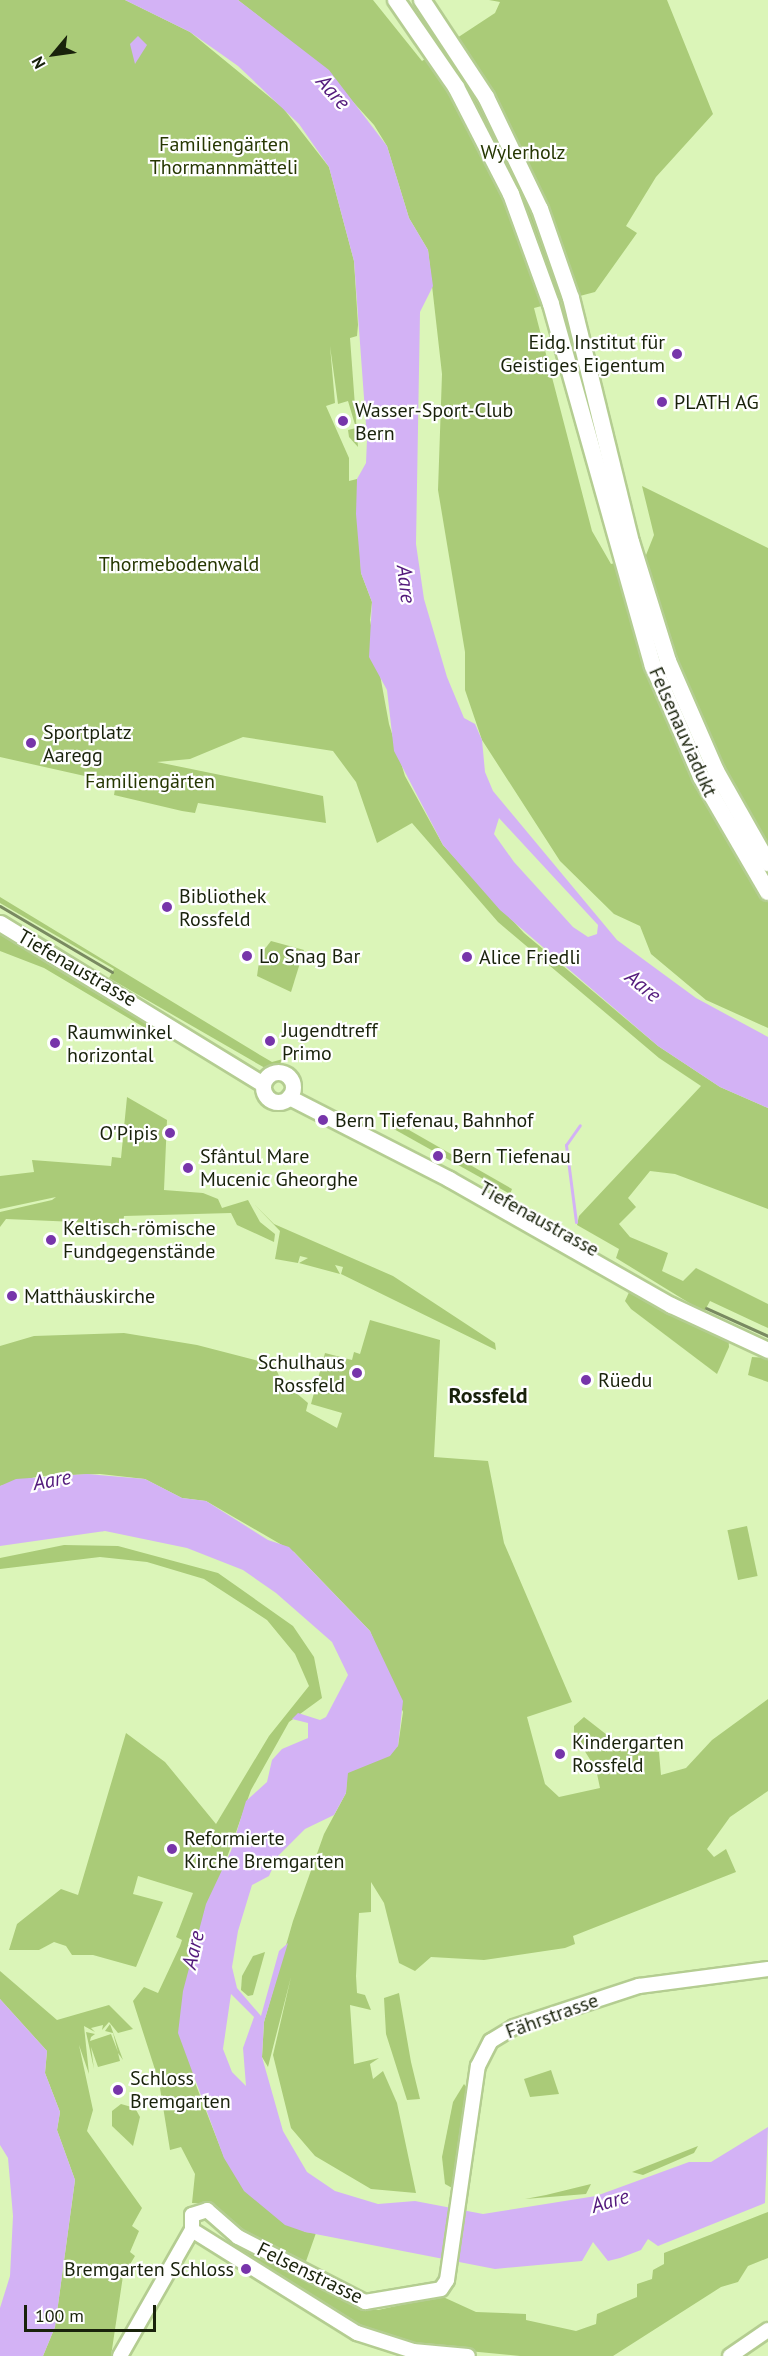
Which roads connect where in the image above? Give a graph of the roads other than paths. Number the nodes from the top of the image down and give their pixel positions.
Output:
1 (396, 0) edge
2 (422, 0) edge
3 (628, 560) junction
4 (768, 863) edge
5 (768, 892) edge
6 (0, 923) edge
7 (265, 1079) junction
8 (291, 1093) junction
9 (768, 1350) edge
10 (768, 1969) edge
11 (192, 2230) junction
12 (448, 2275) joint
13 (768, 2330) edge
14 (120, 2356) edge
15 (468, 2356) edge
16 (730, 2356) edge

1 - 3 highway
2 - 3 highway
3 - 4 highway, Felsenauviadukt
3 - 5 highway, Felsenauviadukt
6 - 7 main road, Tiefenaustrasse
7 - 8 main road
7 - 8 main road
8 - 9 main road, Tiefenaustrasse
10 - 12 street, Fährstrasse
11 - 12 street, Felsenstrasse
11 - 14 street
11 - 15 street
13 - 16 street

